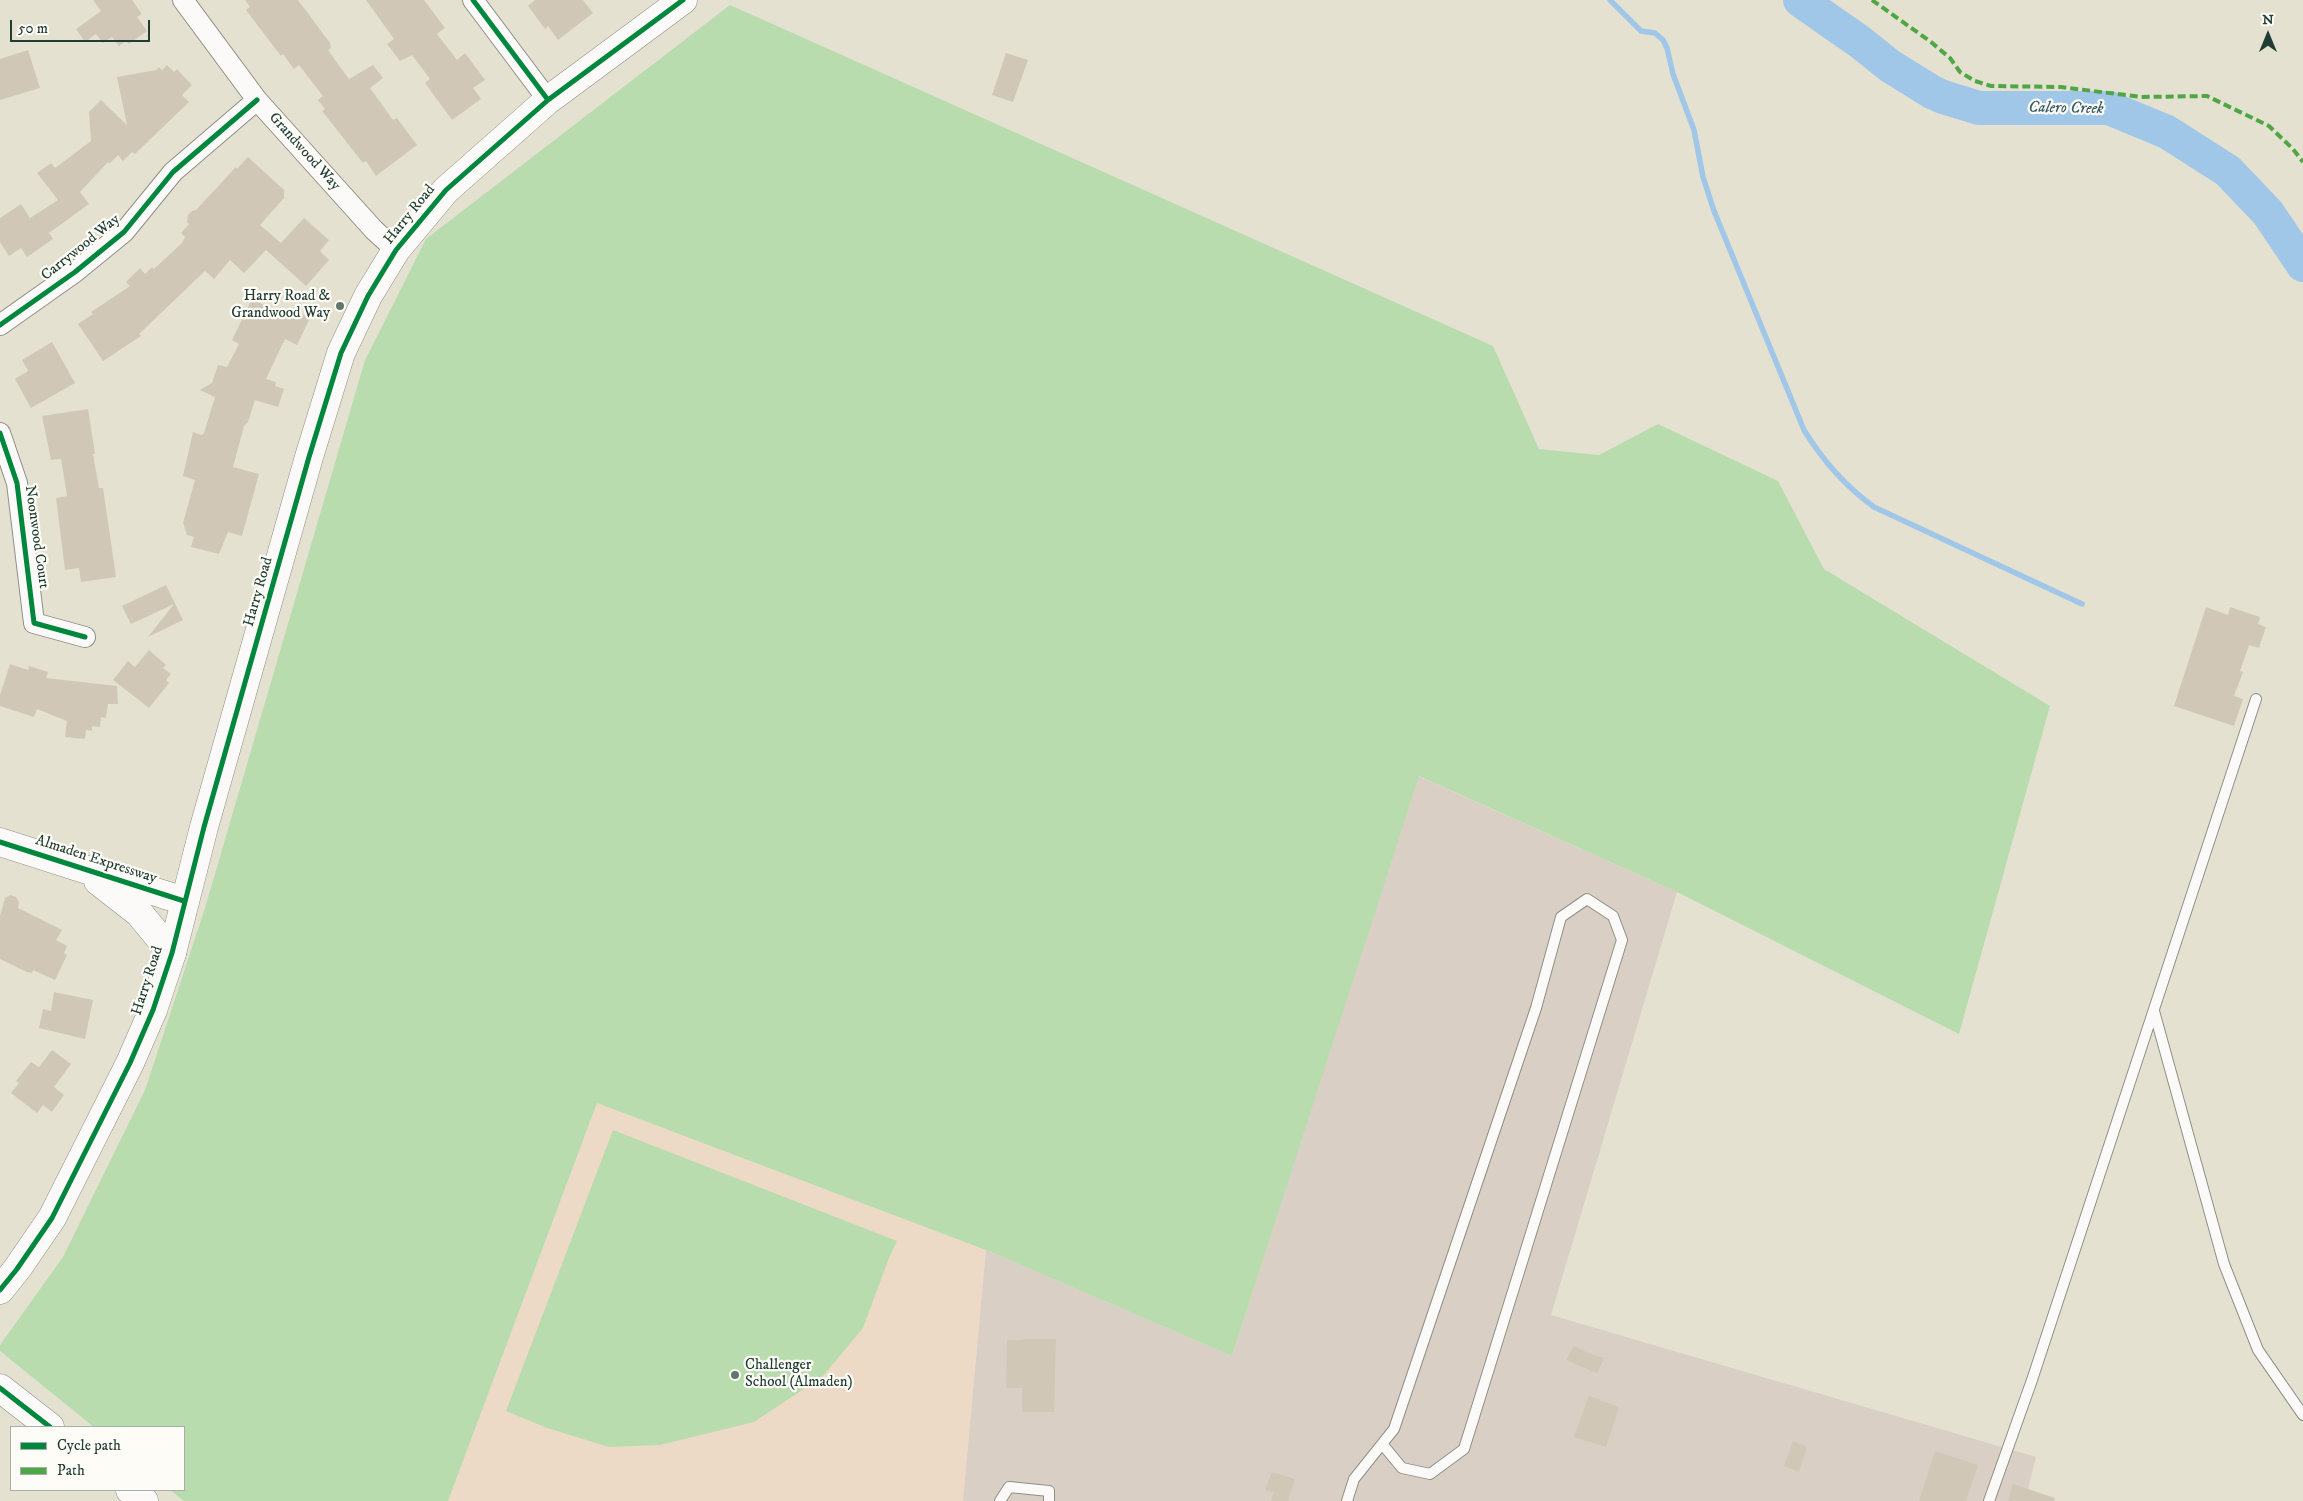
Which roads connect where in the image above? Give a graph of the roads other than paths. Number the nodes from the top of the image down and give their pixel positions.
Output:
1 (184, 0) edge
2 (473, 0) edge
3 (683, 0) edge
4 (257, 100) junction
5 (548, 100) junction
6 (396, 250) junction
7 (0, 325) edge
8 (0, 433) edge
9 (85, 637) dead end
10 (2256, 699) dead end
11 (0, 842) edge
12 (85, 870) junction
13 (184, 901) junction
14 (172, 953) junction
15 (2154, 1010) junction
16 (0, 1290) edge
17 (0, 1371) edge
18 (9, 1395) edge
19 (2303, 1415) edge
20 (49, 1426) edge
21 (1383, 1444) junction
22 (131, 1491) edge
23 (144, 1501) edge
24 (1000, 1501) edge
25 (1049, 1501) edge
26 (1346, 1501) edge
27 (1989, 1501) edge

1 - 4 street, Grandwood Way
2 - 5 street
3 - 5 street, Harry Road
4 - 6 street, Grandwood Way
4 - 7 street, Carrywood Way
5 - 6 street, Harry Road
6 - 13 street, Harry Road
8 - 9 street, Noonwood Court
10 - 15 lane
11 - 12 street, Almaden Expressway
12 - 13 street, Almaden Expressway
12 - 14 street
13 - 14 street, Harry Road
14 - 16 street, Harry Road
15 - 19 lane
15 - 27 lane
17 - 18 street
18 - 20 street
21 - 21 lane
21 - 26 lane
22 - 23 street
24 - 25 lane

